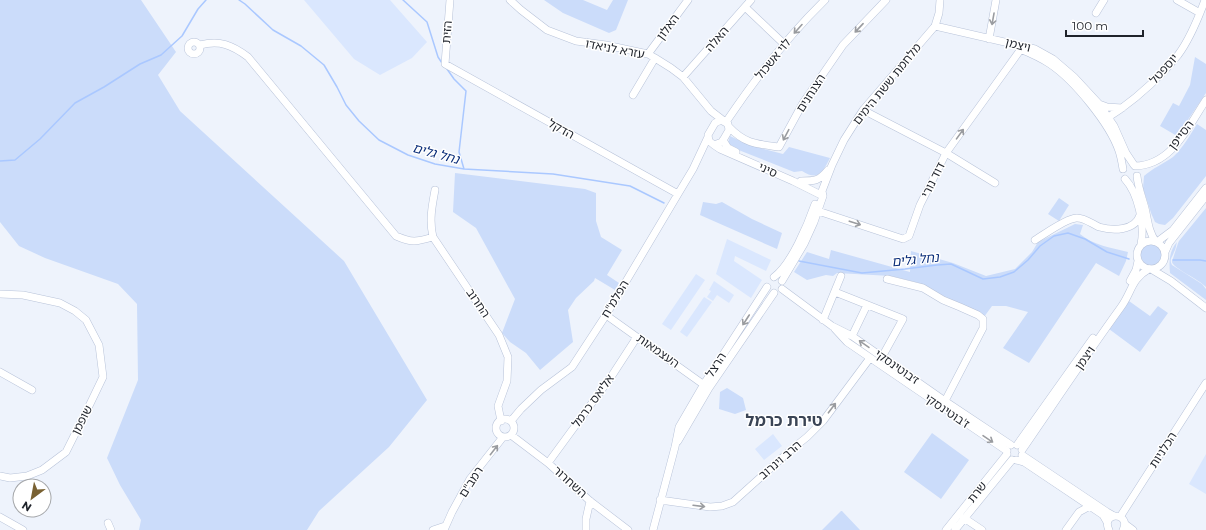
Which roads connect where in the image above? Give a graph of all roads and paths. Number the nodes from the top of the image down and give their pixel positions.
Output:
1 (450, 0) edge
2 (510, 0) edge
3 (688, 0) edge
4 (751, 0) edge
5 (825, 0) edge
6 (886, 0) edge
7 (940, 0) edge
8 (996, 0) edge
9 (1104, 0) edge
10 (1178, 0) edge
11 (1205, 0) edge
12 (745, 7) junction
13 (1200, 13) junction
14 (1096, 14) dead end
15 (934, 26) junction
16 (989, 39) junction
17 (784, 44) junction
18 (200, 45) dead end
19 (1021, 50) junction
20 (648, 54) junction
21 (655, 58) junction
22 (445, 64) joint
23 (683, 77) junction
24 (633, 95) dead end
25 (1206, 100) edge
26 (1098, 104) junction
27 (1122, 108) junction
28 (863, 110) junction
29 (711, 111) junction
30 (1105, 119) junction
31 (715, 123) junction
32 (726, 123) junction
33 (708, 137) junction
34 (723, 140) junction
35 (713, 145) junction
36 (946, 153) junction
37 (698, 158) junction
38 (1149, 164) junction
39 (832, 165) junction
40 (1134, 166) junction
41 (1122, 169) junction
42 (1137, 176) junction
43 (1125, 179) junction
44 (801, 180) junction
45 (995, 182) dead end
46 (1206, 188) edge
47 (435, 190) dead end
48 (821, 193) junction
49 (678, 194) junction
50 (1206, 196) edge
51 (818, 211) junction
52 (1140, 215) junction
53 (1131, 226) junction
54 (1145, 229) junction
55 (1169, 234) junction
56 (433, 237) junction
57 (1035, 240) dead end
58 (1157, 242) junction
59 (1141, 244) junction
60 (1165, 252) junction
61 (1138, 261) junction
62 (1162, 264) junction
63 (1150, 269) junction
64 (841, 276) dead end
65 (774, 277) junction
66 (887, 279) dead end
67 (782, 281) junction
68 (1171, 281) junction
69 (767, 287) junction
70 (782, 289) junction
71 (834, 292) junction
72 (774, 293) junction
73 (0, 294) edge
74 (867, 305) junction
75 (1206, 308) edge
76 (606, 315) junction
77 (823, 320) junction
78 (832, 326) junction
79 (852, 336) junction
80 (637, 337) junction
81 (882, 357) junction
82 (870, 358) junction
83 (0, 372) edge
84 (1206, 383) edge
85 (706, 386) junction
86 (32, 390) dead end
87 (945, 401) junction
88 (501, 420) junction
89 (511, 421) junction
90 (511, 435) junction
91 (503, 437) junction
92 (1014, 453) junction
93 (548, 463) junction
94 (0, 476) edge
95 (1076, 497) junction
96 (660, 500) junction
97 (590, 501) junction
98 (1090, 506) junction
99 (1076, 516) junction
100 (1117, 516) junction
101 (0, 517) edge
102 (964, 518) junction
103 (1107, 522) junction
104 (108, 523) dead end
105 (1124, 527) edge
106 (445, 528) edge
107 (23, 530) edge
108 (111, 530) edge
109 (432, 530) edge
110 (586, 530) edge
111 (628, 530) edge
112 (653, 530) edge
113 (946, 530) edge
114 (955, 530) edge
115 (982, 530) edge
116 (1066, 530) edge
117 (1109, 530) edge
118 (1133, 530) edge

1 - 22 street, הזית
2 - 20 street, עזרא לניאדו
3 - 20 street, האלון
4 - 12 street, האלה
5 -> 17 street, לוי אשכול
6 -> 32 street, הצנחנים
7 - 15 street, מלחמת ששת הימים
8 -> 16 street
9 - 14 street
10 - 13 street
11 - 13 street, יוספטל
12 - 17 street
12 - 23 street, האלה
13 - 27 street, יוספטל
15 - 16 street, ויצמן
15 - 28 street, מלחמת ששת הימים
16 - 19 street, ויצמן
16 - 26 street, ויצמן
17 - 32 street, לוי אשכול
18 - 56 street
19 - 30 street, ויצמן
36 -> 19 street, דוד נורי
20 - 21 street, עזרא לניאדו
21 - 23 street, עזרא לניאדו
21 - 24 street
22 - 49 street, הדקל
23 - 29 street, עזרא לניאדו
25 - 38 street, הסייפן
26 - 27 street
26 - 30 street, ויצמן
27 - 30 street, יוספטל
28 - 36 street
28 - 39 street, מלחמת ששת הימים
29 - 31 street, עזרא לניאדו
29 - 32 street, עזרא לניאדו
30 - 40 street, ויצמן
30 - 41 street, ויצמן
31 - 32 street
31 - 33 street
32 - 34 street
33 - 35 street
33 - 37 street, הפלמ"ח
34 - 35 street
34 - 44 street, סיני
35 - 37 street, הפלמ"ח
35 - 48 street, סיני
36 - 45 street
51 -> 36 street, דוד נורי
37 - 49 street, הפלמ"ח
38 - 40 street, הסייפן
38 - 42 street, הסייפן
39 - 44 street
39 - 48 street, מלחמת ששת הימים
40 - 41 street
40 - 42 street
41 - 43 street
42 - 43 street
42 - 54 street
43 - 52 street
44 - 48 street, סיני
46 - 55 street
47 - 56 street, החרוב
48 - 51 street, מלחמת ששת הימים
48 - 65 street, מלחמת ששת הימים
49 - 76 street, הפלמ"ח
50 - 60 street
51 - 67 street, מלחמת ששת הימים
52 - 53 street
52 - 54 street
53 - 54 street
53 - 57 street
54 - 55 street
54 - 58 street
54 - 59 street
55 - 58 street
56 - 88 street, החרוב
58 - 59 street
58 - 60 street
59 - 61 street
60 - 62 street
61 - 63 street
61 - 92 street, ויצמן
62 - 63 street
62 - 68 street
63 - 68 street
63 - 92 street, ויצמן
64 - 71 street
65 - 67 street
65 - 69 street
66 - 87 street
67 - 70 street
68 - 75 street
69 - 72 street
69 -> 85 street, הרצל
70 - 72 street
70 - 77 street, ז׳בוטינסקי
71 - 74 street
71 - 77 street
72 - 85 street, הרצל
73 - 94 street, שופמן
74 - 79 street
74 - 81 street
76 - 80 street, העצמאות
76 - 89 street, הפלמ"ח
77 - 78 street, ז׳בוטינסקי
78 - 79 street, ז׳בוטינסקי
78 - 82 street, ז'בוטינסקי
81 -> 79 street, ז׳בוטינסקי
80 - 85 street, העצמאות
80 - 93 street, אליאס כרמל
81 - 87 street, ז׳בוטינסקי
82 -> 92 street, ז'בוטינסקי
96 -> 82 street, הרב וינרוב
83 - 86 street
84 - 100 street, הכלניות
85 - 96 street, הרצל
87 - 92 street, ז׳בוטינסקי
88 - 89 street
88 - 91 street
89 - 90 street
90 - 91 street
90 - 93 street, השחרור
106 -> 91 street, רמב"ם
92 - 95 street, ז׳בוטינסקי
92 - 100 street, ז׳בוטינסקי
92 - 102 street, שרת
92 - 113 street, שרת
93 - 97 street, השחרור
95 - 98 street, ז׳בוטינסקי
95 - 99 street
96 - 112 street, הרצל
97 - 110 street
97 - 111 street, השחרור
98 - 99 street
98 - 103 street, ז׳בוטינסקי
99 - 116 street
100 - 103 street, הכלניות
100 - 105 street
101 - 107 street
102 - 114 street, שרת
102 - 115 street
103 - 117 street
104 - 108 street
105 - 118 street
106 - 109 street

